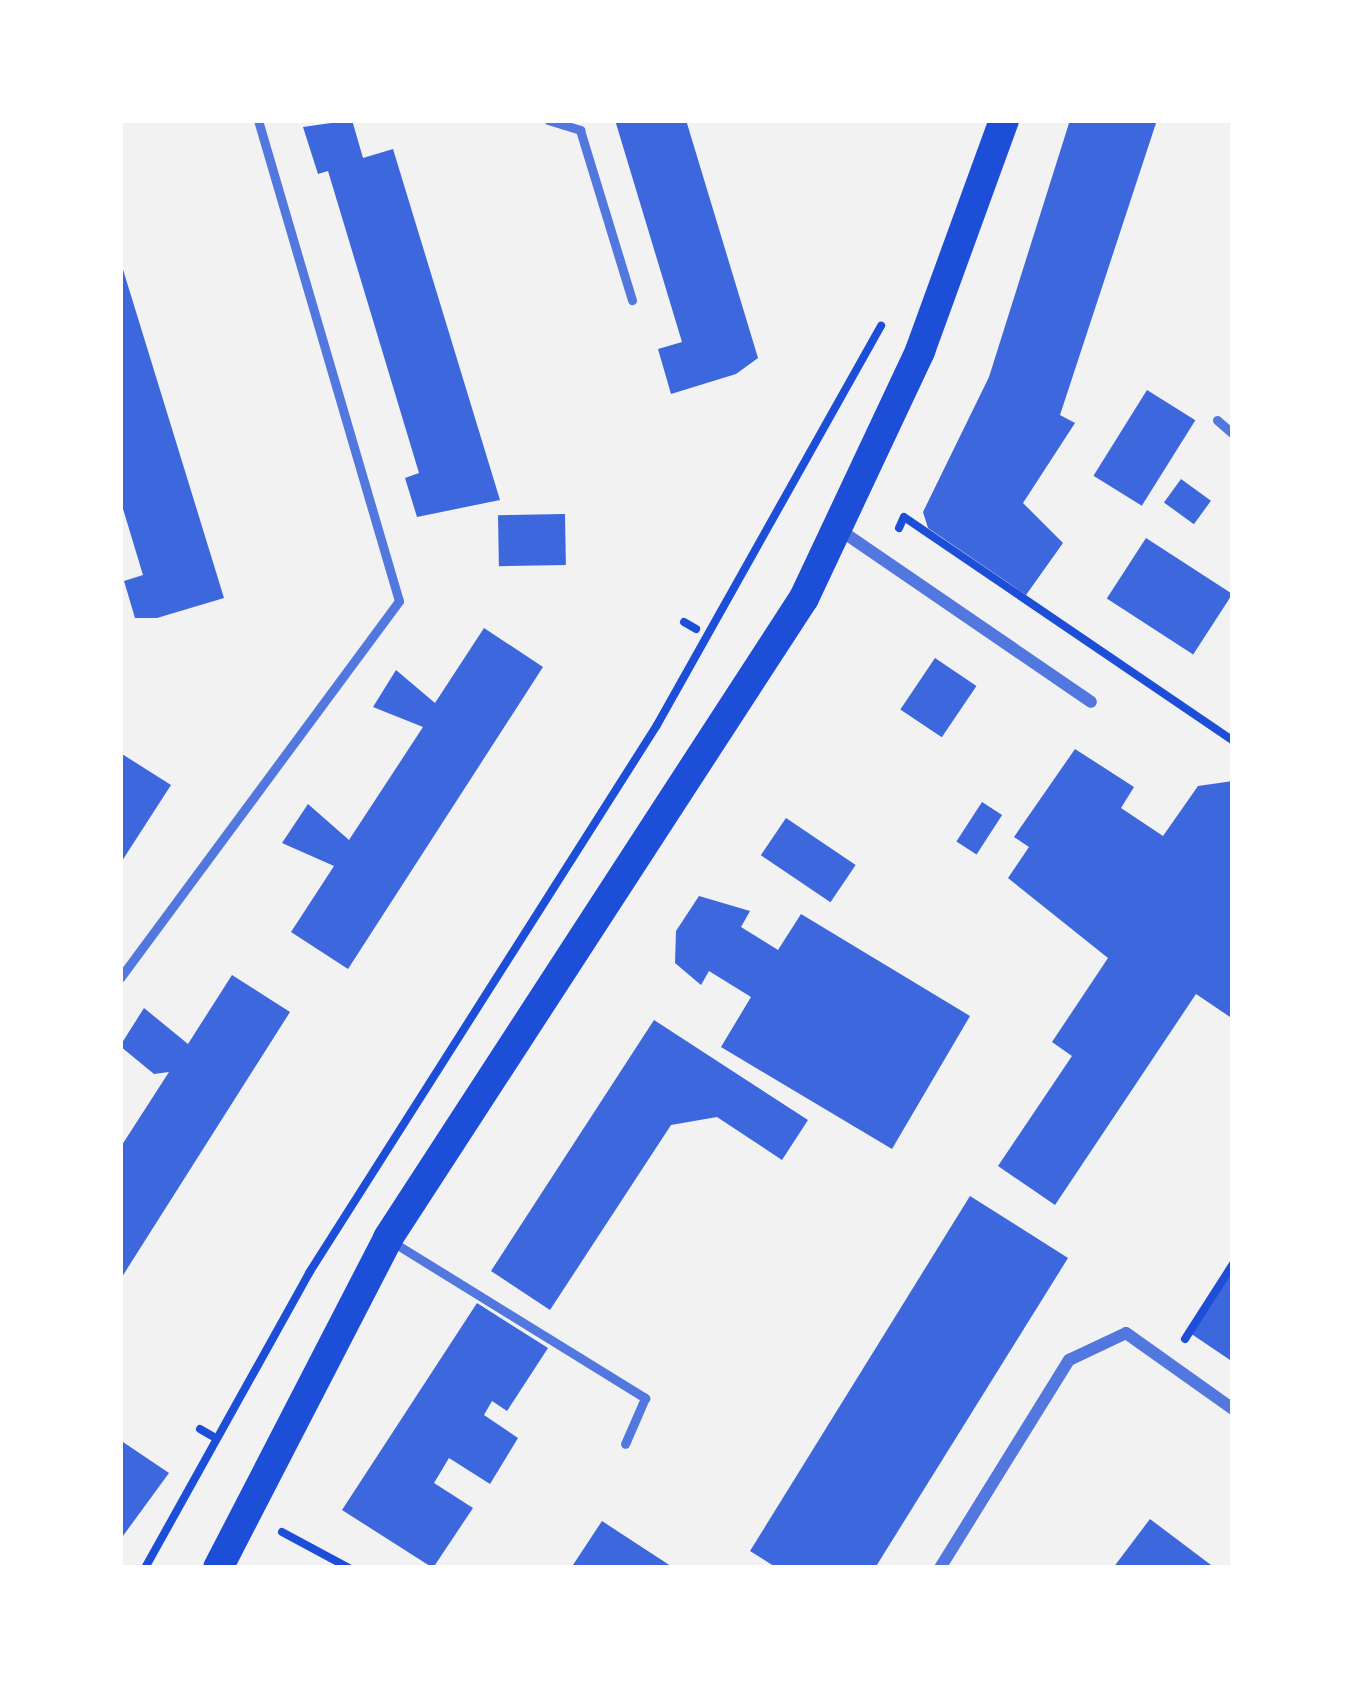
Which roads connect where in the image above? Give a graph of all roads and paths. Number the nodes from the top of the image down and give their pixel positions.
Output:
1 (258, 120) edge
2 (548, 120) edge
3 (1004, 120) edge
4 (632, 300) dead end
5 (887, 314) dead end
6 (1217, 420) dead end
7 (1233, 434) edge
8 (899, 528) dead end
9 (839, 529) junction
10 (760, 547) junction
11 (776, 554) dead end
12 (684, 622) dead end
13 (696, 629) dead end
14 (1090, 702) dead end
15 (1233, 741) edge
16 (120, 977) edge
17 (388, 1238) junction
18 (1233, 1264) edge
19 (1168, 1365) junction
20 (1233, 1409) edge
21 (200, 1430) dead end
22 (212, 1436) dead end
23 (625, 1444) dead end
24 (278, 1530) dead end
25 (145, 1568) edge
26 (218, 1568) edge
27 (349, 1568) edge
28 (940, 1568) edge

1 - 16 lane
2 - 4 lane
3 - 9 main road
5 - 10 path
6 - 7 lane
8 - 15 path
9 - 14 street
9 - 17 main road
10 - 11 path
10 - 25 path
12 - 13 path
17 - 23 lane
17 - 26 main road
18 - 19 path
19 - 20 street
19 - 28 street
21 - 22 path
24 - 27 path

